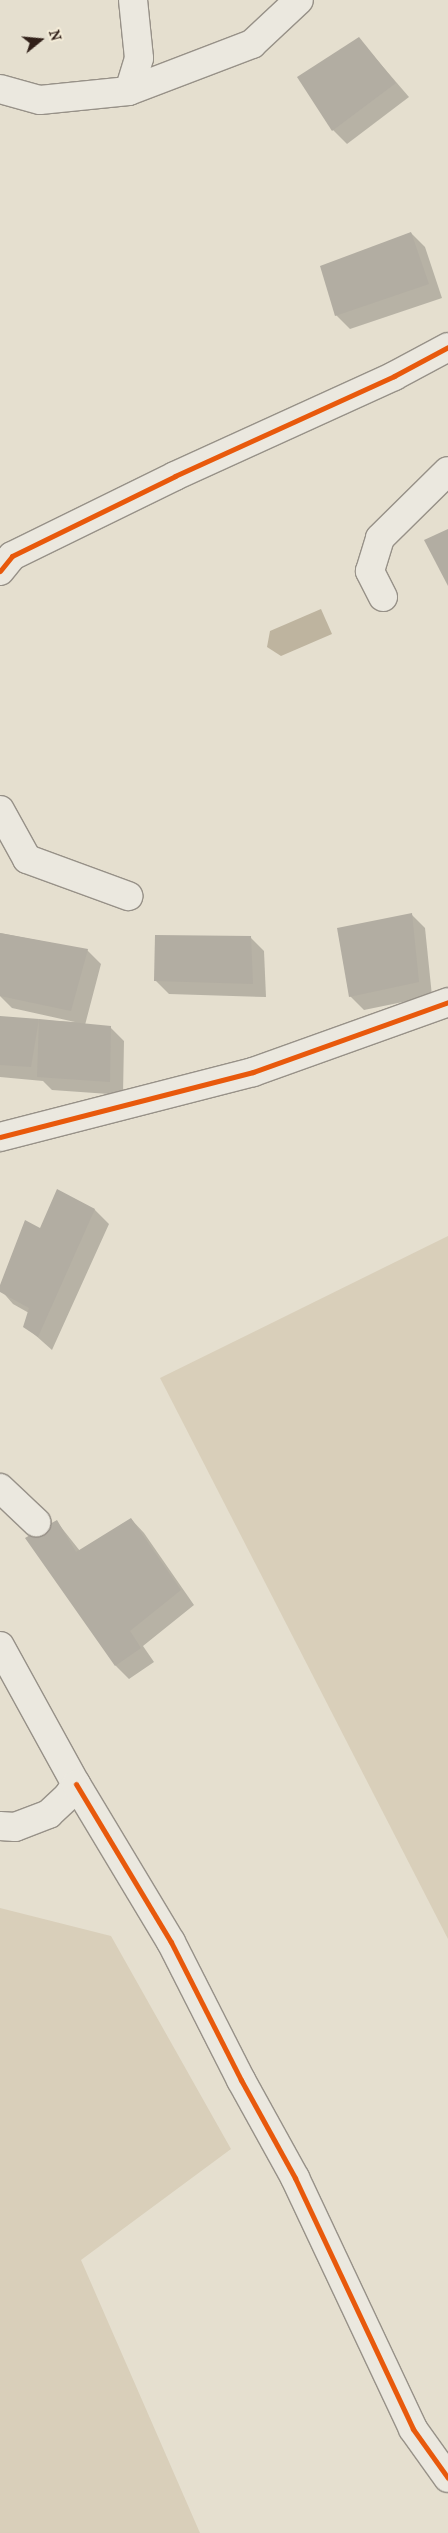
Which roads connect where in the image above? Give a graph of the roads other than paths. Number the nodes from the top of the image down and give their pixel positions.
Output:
1 (133, 0) edge
2 (300, 0) edge
3 (0, 89) edge
4 (129, 91) junction
5 (448, 347) edge
6 (448, 471) edge
7 (0, 571) edge
8 (383, 597) dead end
9 (0, 810) edge
10 (128, 896) dead end
11 (448, 1002) edge
12 (0, 1137) edge
13 (0, 1488) edge
14 (36, 1522) dead end
15 (0, 1646) edge
16 (76, 1784) junction
17 (0, 1826) edge
18 (448, 2478) edge

1 - 4 street
2 - 4 street
3 - 4 street
5 - 7 street
6 - 8 street
9 - 10 street
11 - 12 street
13 - 14 street
15 - 16 street
16 - 17 street
16 - 18 street

